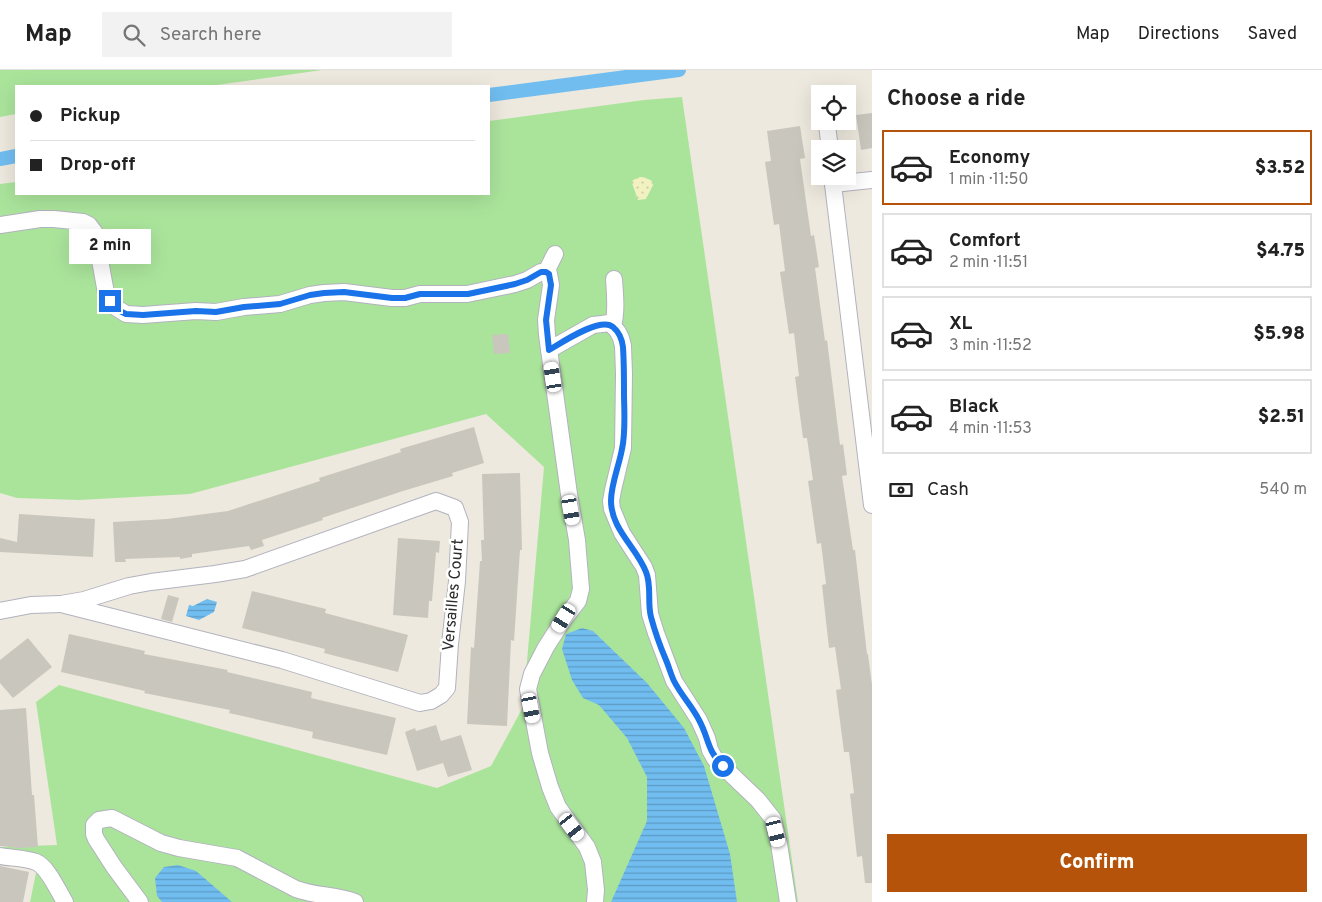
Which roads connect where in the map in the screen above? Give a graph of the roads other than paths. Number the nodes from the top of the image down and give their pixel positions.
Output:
1 (856, 180) edge
2 (872, 180) edge
3 (834, 185) edge
4 (0, 225) edge
5 (554, 254) dead end
6 (546, 272) junction
7 (614, 279) dead end
8 (613, 326) junction
9 (549, 350) junction
10 (872, 505) edge
11 (61, 604) junction
12 (0, 611) edge
13 (0, 856) edge
14 (64, 902) edge
15 (140, 902) edge
16 (355, 902) edge
17 (595, 902) edge
18 (788, 902) edge

1 - 2 street
3 - 10 street
4 - 6 street
5 - 6 street
6 - 9 street
7 - 8 street
8 - 9 street
8 - 18 street
9 - 17 street
11 - 11 street, Versailles Court
11 - 12 street, Versailles Court
13 - 14 street
15 - 16 street

